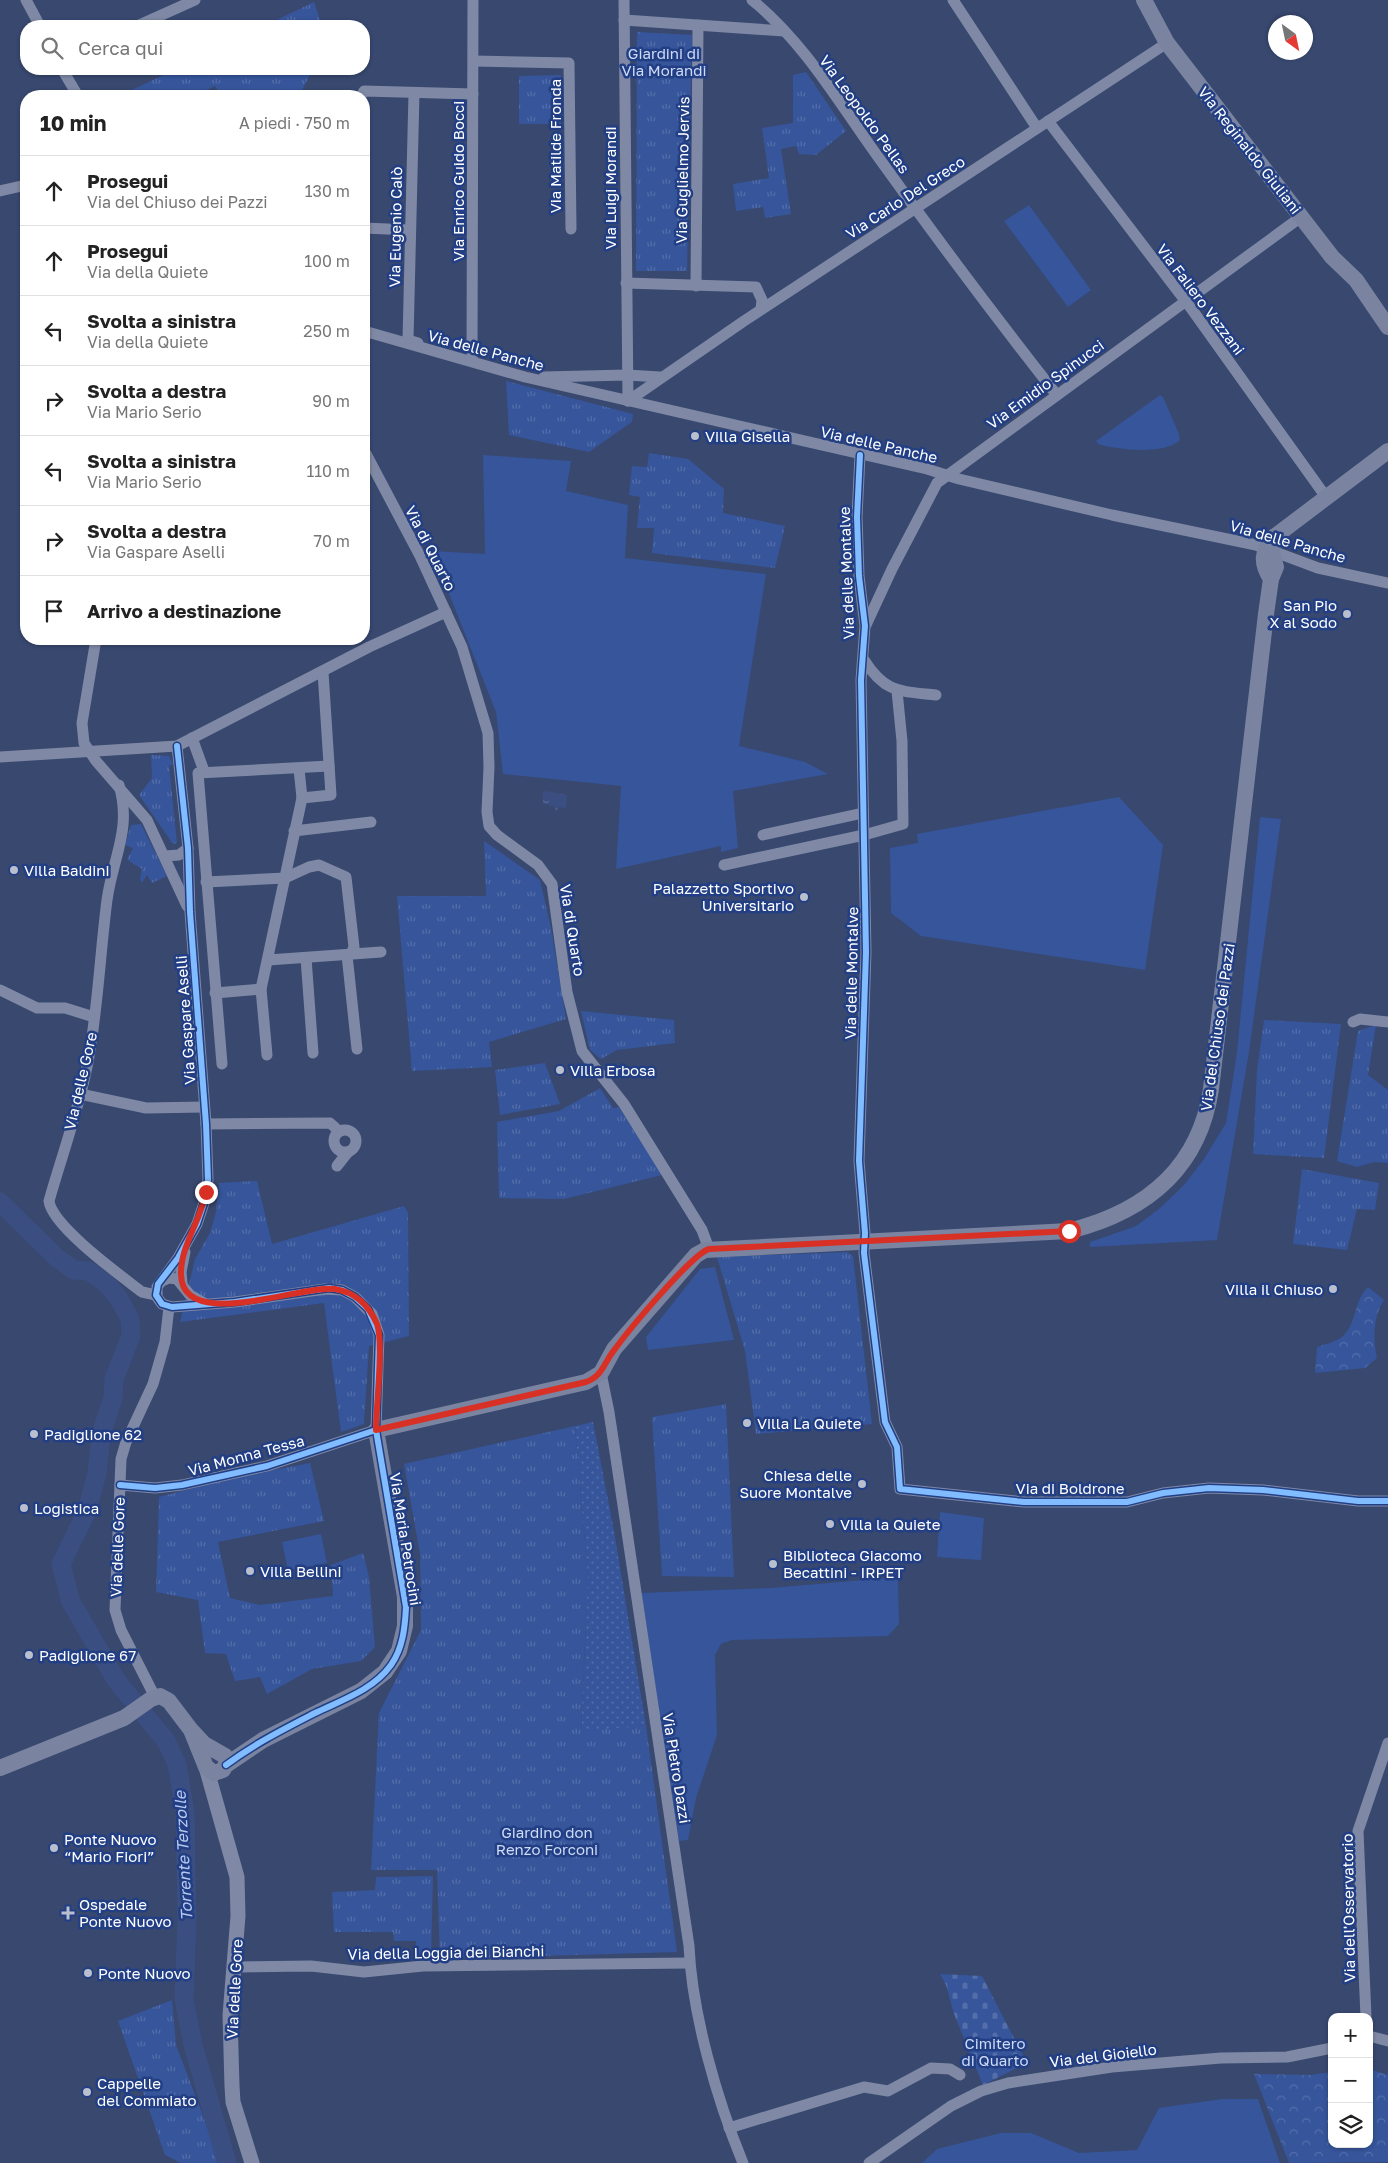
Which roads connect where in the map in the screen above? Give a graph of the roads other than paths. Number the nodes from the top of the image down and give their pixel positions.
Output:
1 (26, 0) edge
2 (195, 0) edge
3 (473, 0) edge
4 (624, 0) edge
5 (752, 0) edge
6 (953, 0) edge
7 (1132, 0) edge
8 (1144, 0) edge
9 (37, 20) edge
10 (150, 20) edge
11 (624, 20) junction
12 (698, 25) junction
13 (784, 30) junction
14 (1167, 42) junction
15 (474, 61) junction
16 (66, 75) edge
17 (74, 90) edge
18 (370, 91) edge
19 (414, 92) junction
20 (473, 94) junction
21 (1048, 121) junction
22 (1037, 128) junction
23 (20, 186) edge
24 (0, 191) edge
25 (915, 208) junction
26 (1301, 217) junction
27 (370, 228) edge
28 (571, 229) dead end
29 (410, 230) junction
30 (626, 282) junction
31 (696, 286) junction
32 (1185, 301) junction
33 (761, 310) junction
34 (1388, 329) edge
35 (370, 333) edge
36 (427, 350) junction
37 (472, 361) junction
38 (628, 375) junction
39 (525, 377) junction
40 (660, 377) junction
41 (1056, 394) junction
42 (628, 401) junction
43 (1388, 451) edge
44 (860, 455) junction
45 (370, 461) edge
46 (945, 475) junction
47 (1326, 497) junction
48 (1270, 546) junction
49 (1388, 583) edge
50 (446, 612) junction
51 (865, 626) junction
52 (95, 645) edge
53 (864, 660) junction
54 (323, 672) junction
55 (897, 691) junction
56 (936, 695) dead end
57 (192, 738) junction
58 (176, 746) junction
59 (89, 751) junction
60 (123, 751) junction
61 (0, 757) edge
62 (329, 766) junction
63 (299, 769) junction
64 (204, 771) junction
65 (118, 784) junction
66 (302, 798) junction
67 (863, 813) junction
68 (371, 822) dead end
69 (294, 831) junction
70 (764, 835) dead end
71 (864, 835) junction
72 (188, 848) junction
73 (165, 856) junction
74 (724, 865) dead end
75 (285, 878) junction
76 (206, 882) junction
77 (190, 912) junction
78 (381, 952) dead end
79 (349, 954) junction
80 (306, 958) junction
81 (268, 960) junction
82 (261, 989) junction
83 (0, 990) edge
84 (215, 992) junction
85 (94, 1017) junction
86 (1353, 1022) dead end
87 (1388, 1022) edge
88 (357, 1049) dead end
89 (313, 1053) dead end
90 (267, 1055) dead end
91 (222, 1064) dead end
92 (80, 1094) junction
93 (204, 1107) junction
94 (206, 1124) junction
95 (339, 1131) junction
96 (348, 1152) junction
97 (337, 1166) dead end
98 (865, 1242) junction
99 (187, 1243) junction
100 (709, 1249) junction
101 (162, 1280) junction
102 (183, 1285) junction
103 (156, 1295) junction
104 (206, 1304) junction
105 (172, 1306) junction
106 (601, 1373) junction
107 (376, 1430) junction
108 (120, 1485) junction
109 (900, 1488) joint
110 (1388, 1501) edge
111 (153, 1698) junction
112 (1388, 1742) edge
113 (216, 1761) junction
114 (0, 1768) edge
115 (690, 1963) junction
116 (234, 1967) junction
117 (1366, 2013) edge
118 (1373, 2037) edge
119 (1388, 2041) edge
120 (1328, 2049) edge
121 (960, 2075) dead end
122 (729, 2128) junction
123 (252, 2163) edge
124 (743, 2163) edge
125 (869, 2163) edge

1 - 9 street
2 - 10 street
3 - 15 street, Via Enrico Guido Bocci
4 - 11 street, Via Luigi Morandi
5 - 13 street, Via Leopoldo Pellas
6 - 22 street
7 - 14 main road, Via Reginaldo Giuliani
8 - 14 main road, Via Reginaldo Giuliani
11 - 12 street
11 - 30 street, Via Luigi Morandi
12 - 13 street
12 - 31 street, Via Guglielmo Jervis
13 - 25 street, Via Leopoldo Pellas
14 - 21 street, Via Carlo Del Greco
14 - 26 main road, Via Reginaldo Giuliani
15 - 20 street, Via Enrico Guido Bocci
15 - 28 street, Via Matilde Fronda
16 - 17 street
18 - 19 street
19 - 20 street
19 - 29 street, Via Eugenio Calò
20 - 37 street, Via Enrico Guido Bocci
21 - 22 street, Via Carlo Del Greco
21 - 32 street, Via Faliero Vezzani
22 - 25 street, Via Carlo Del Greco
23 - 24 street
25 - 33 street, Via Carlo Del Greco
25 - 41 street, Via Leopoldo Pellas
26 - 32 street, Via Emidio Spinucci
26 - 34 main road, Via Reginaldo Giuliani
27 - 29 street
29 - 36 street, Via Eugenio Calò
30 - 31 street
30 - 38 street, Via Luigi Morandi
31 - 33 street
32 - 41 street, Via Emidio Spinucci
32 - 47 street, Via Faliero Vezzani
33 - 40 street, Via Carlo Del Greco
35 - 36 street, Via delle Panche
36 - 37 street, Via delle Panche
37 - 39 street, Via delle Panche
38 - 39 street
38 - 40 street
38 - 42 street, Via Luigi Morandi
39 - 42 street, Via delle Panche
40 - 42 street, Via Carlo Del Greco
41 - 46 street, Via Emidio Spinucci
42 - 44 street, Via delle Panche
43 - 47 main road
44 - 46 street, Via delle Panche
44 - 51 street, Via delle Montalve
45 - 50 street, Via di Quarto
46 - 48 street, Via delle Panche
46 - 51 street, Via Emidio Spinucci
47 - 48 main road
48 - 49 street, Via delle Panche
48 - 98 main road, Via del Chiuso dei Pazzi
50 - 54 street
50 - 100 street, Via di Quarto
51 - 53 street, Via delle Montalve
52 - 59 street
53 - 55 street, Via delle Montalve
53 - 67 street, Via delle Montalve
54 - 57 street
54 - 62 street
55 - 56 street
55 - 71 street
57 - 58 street
57 - 64 street
58 - 60 street
58 - 72 street, Via Gaspare Aselli
59 - 60 street
59 - 61 street
59 - 65 street
60 - 65 street, Via delle Gore
62 - 63 street
62 - 66 street
63 - 64 street
63 - 66 street
64 - 76 street
65 - 73 street
65 - 85 street, Via delle Gore
66 - 69 street
67 - 70 street
67 - 71 street, Via delle Montalve
68 - 69 street
69 - 75 street
71 - 74 street
71 - 98 street, Via delle Montalve
72 - 73 street
72 - 77 street, Via Gaspare Aselli
73 - 77 street
75 - 76 street
75 - 79 street
75 - 81 street
76 - 84 street
77 - 93 street, Via Gaspare Aselli
78 - 79 street
79 - 80 street
79 - 88 street
80 - 81 street
80 - 89 street
81 - 82 street
82 - 84 street
82 - 90 street
83 - 85 street
84 - 91 street
85 - 92 street, Via delle Gore
86 - 87 street
92 - 93 street
92 - 103 street, Via delle Gore
93 - 94 street, Via Gaspare Aselli
94 - 95 street
94 - 99 street, Via Gaspare Aselli
95 - 96 street
95 - 96 street
96 - 97 street
98 - 100 main road, Via del Chiuso dei Pazzi
98 - 109 street, Via delle Montalve
99 - 101 street, Via Gaspare Aselli
99 - 102 street, Via Gaspare Aselli
100 - 106 main road
101 - 102 street
101 - 103 street
102 - 104 street
102 - 105 street, Via delle Gore
103 - 105 street, Via delle Gore
104 - 105 street
104 - 107 street
105 - 108 street, Via delle Gore
106 - 107 main road
106 - 115 street, Via Pietro Dazzi
107 - 108 street, Via Monna Tessa
107 - 113 main road, Via Maria Petrocini
108 - 111 street, Via delle Gore
109 - 110 street, Via di Boldrone
111 - 113 main road
111 - 114 main road
112 - 117 street, Via dell'Osservatorio
113 - 116 street, Via delle Gore
115 - 116 street, Via della Loggia dei Bianchi
115 - 122 street, Via Pietro Dazzi
116 - 123 street, Via delle Gore
118 - 119 street
120 - 125 street, Via del Gioiello
121 - 122 street
122 - 124 street, Via Pietro Dazzi

